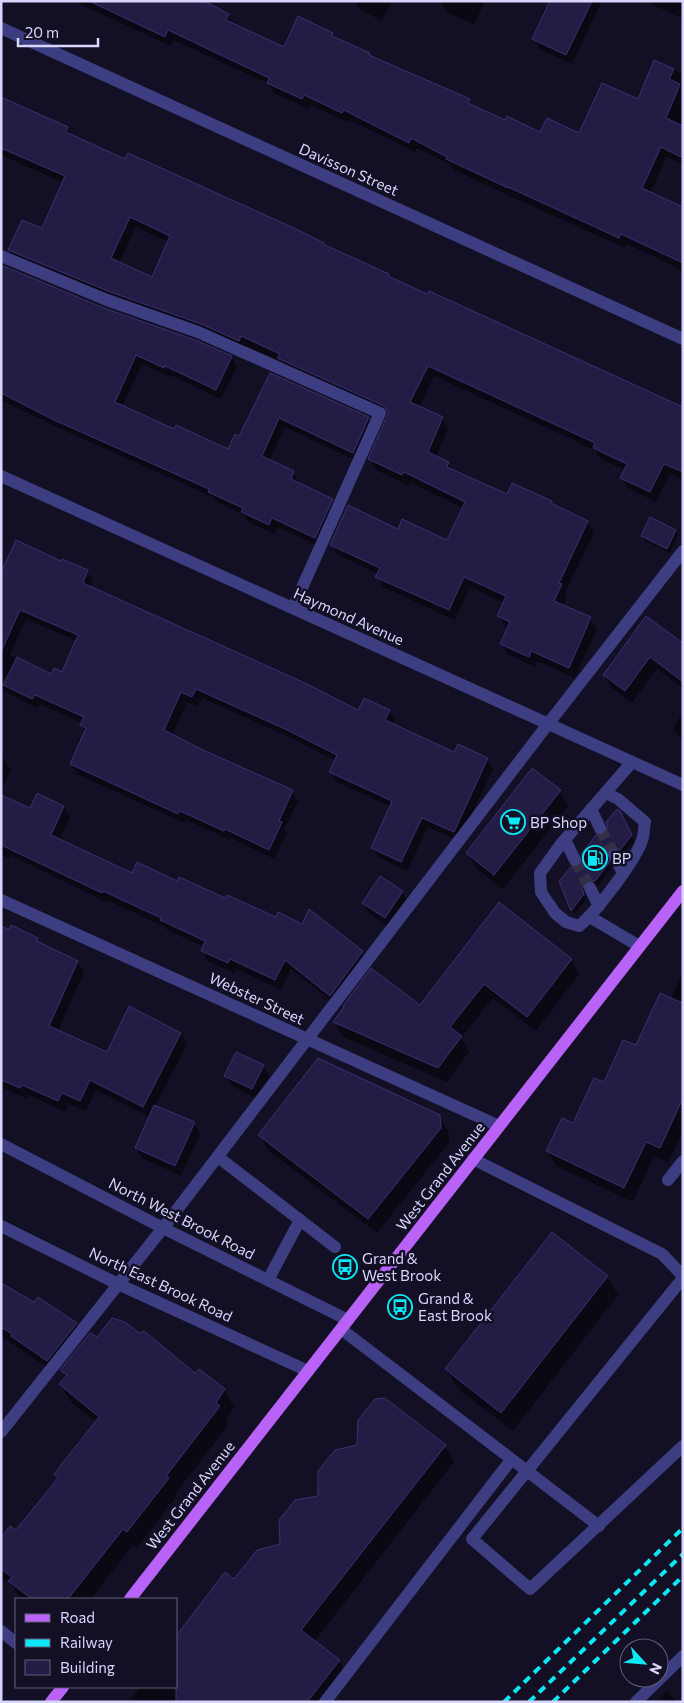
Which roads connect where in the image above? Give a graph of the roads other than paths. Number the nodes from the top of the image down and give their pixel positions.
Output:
1 (1, 28) edge
2 (1, 256) edge
3 (683, 339) edge
4 (1, 476) edge
5 (683, 551) edge
6 (293, 608) junction
7 (548, 724) junction
8 (632, 762) junction
9 (683, 785) edge
10 (606, 792) junction
11 (591, 809) junction
12 (600, 828) tunnel mouth
13 (565, 840) junction
14 (614, 855) tunnel mouth
15 (575, 860) tunnel mouth
16 (623, 872) junction
17 (590, 888) tunnel mouth
18 (683, 891) edge
19 (1, 900) edge
20 (599, 906) junction
21 (590, 917) junction
22 (640, 946) junction
23 (307, 1039) junction
24 (499, 1126) junction
25 (1, 1144) edge
26 (218, 1157) junction
27 (473, 1159) junction
28 (683, 1161) edge
29 (668, 1180) dead end
30 (300, 1220) junction
31 (1, 1226) edge
32 (163, 1228) junction
33 (335, 1247) dead end
34 (683, 1277) edge
35 (268, 1280) junction
36 (118, 1284) junction
37 (344, 1324) junction
38 (308, 1371) junction
39 (1, 1432) edge
40 (683, 1446) edge
41 (511, 1460) junction
42 (527, 1472) junction
43 (599, 1526) junction
44 (131, 1598) edge
45 (1, 1631) edge
46 (15, 1643) edge
47 (683, 1656) edge
48 (62, 1688) edge
49 (51, 1702) edge
50 (325, 1702) edge
51 (636, 1702) edge

1 - 3 street, Davisson Street
2 - 6 street
4 - 6 street, Haymond Avenue
5 - 7 street
6 - 7 street, Haymond Avenue
7 - 8 street, Haymond Avenue
7 - 23 street
8 - 9 street, Haymond Avenue
8 - 10 street
10 - 11 street
10 - 16 street
11 - 12 street
11 - 13 street
13 - 15 street
13 - 21 street
14 - 16 street
16 - 20 street
17 - 20 street
18 - 22 main road, West Grand Avenue
19 - 23 street, Webster Street
20 - 21 street
21 - 22 street
22 - 24 main road, West Grand Avenue
23 - 24 street, Webster Street
23 - 26 street
24 - 27 main road, West Grand Avenue
25 - 32 street, North West Brook Road
26 - 30 street
26 - 32 street
27 - 34 street
27 - 37 main road, West Grand Avenue
28 - 29 street
30 - 33 street
30 - 35 street
31 - 36 street, North East Brook Road
32 - 35 street, North West Brook Road
32 - 36 street
34 - 42 street
35 - 37 street, North West Brook Road
36 - 38 street, North East Brook Road
36 - 39 street
37 - 38 main road, West Grand Avenue
37 - 41 street, North West Brook Road
38 - 44 main road, West Grand Avenue
40 - 43 street
41 - 42 street, North West Brook Road
41 - 50 street
42 - 43 street, North West Brook Road
42 - 43 street
45 - 46 street
47 - 51 street
48 - 49 main road

